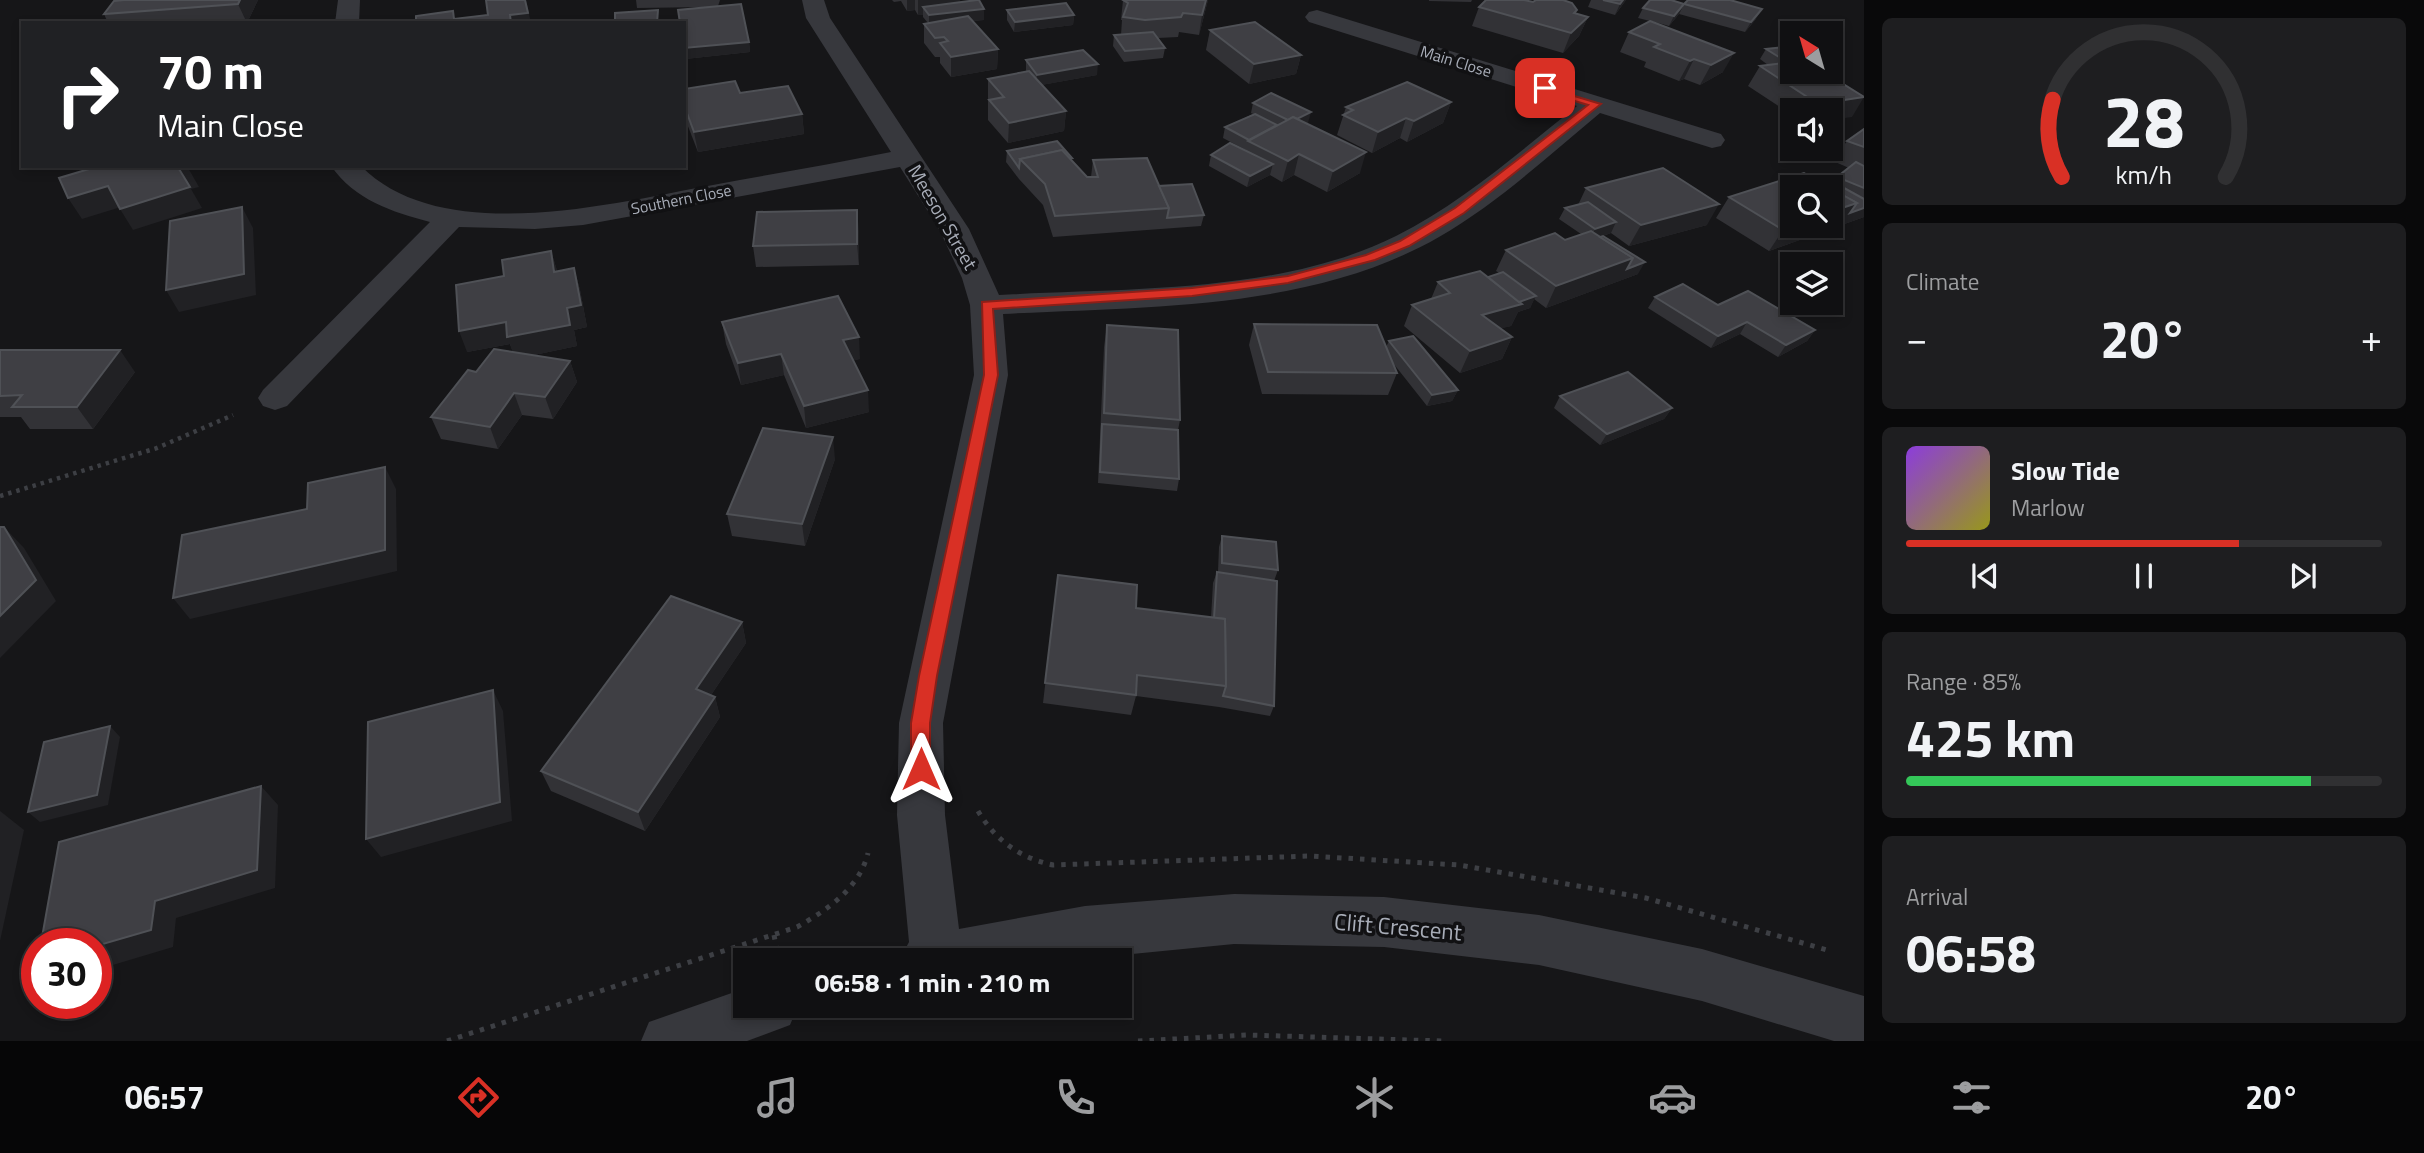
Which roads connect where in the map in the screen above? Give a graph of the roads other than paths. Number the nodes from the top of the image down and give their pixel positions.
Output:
1 (349, 0) edge
2 (813, 0) edge
3 (1317, 17) dead end
4 (346, 21) edge
5 (1596, 104) junction
6 (1712, 141) dead end
7 (908, 157) junction
8 (347, 168) edge
9 (452, 217) junction
10 (986, 305) junction
11 (275, 398) road end
12 (930, 948) edge
13 (992, 948) edge
14 (736, 1018) edge
15 (1864, 1023) edge
16 (668, 1041) edge

1 - 4 street
2 - 7 street, Meeson Street
3 - 5 street, Main Close
5 - 6 street, Main Close
5 - 10 street
7 - 9 street, Southern Close
7 - 10 street, Meeson Street
8 - 9 street, Southern Close
9 - 11 street
10 - 12 street, Meeson Street
13 - 15 street, Clift Crescent
14 - 16 street

